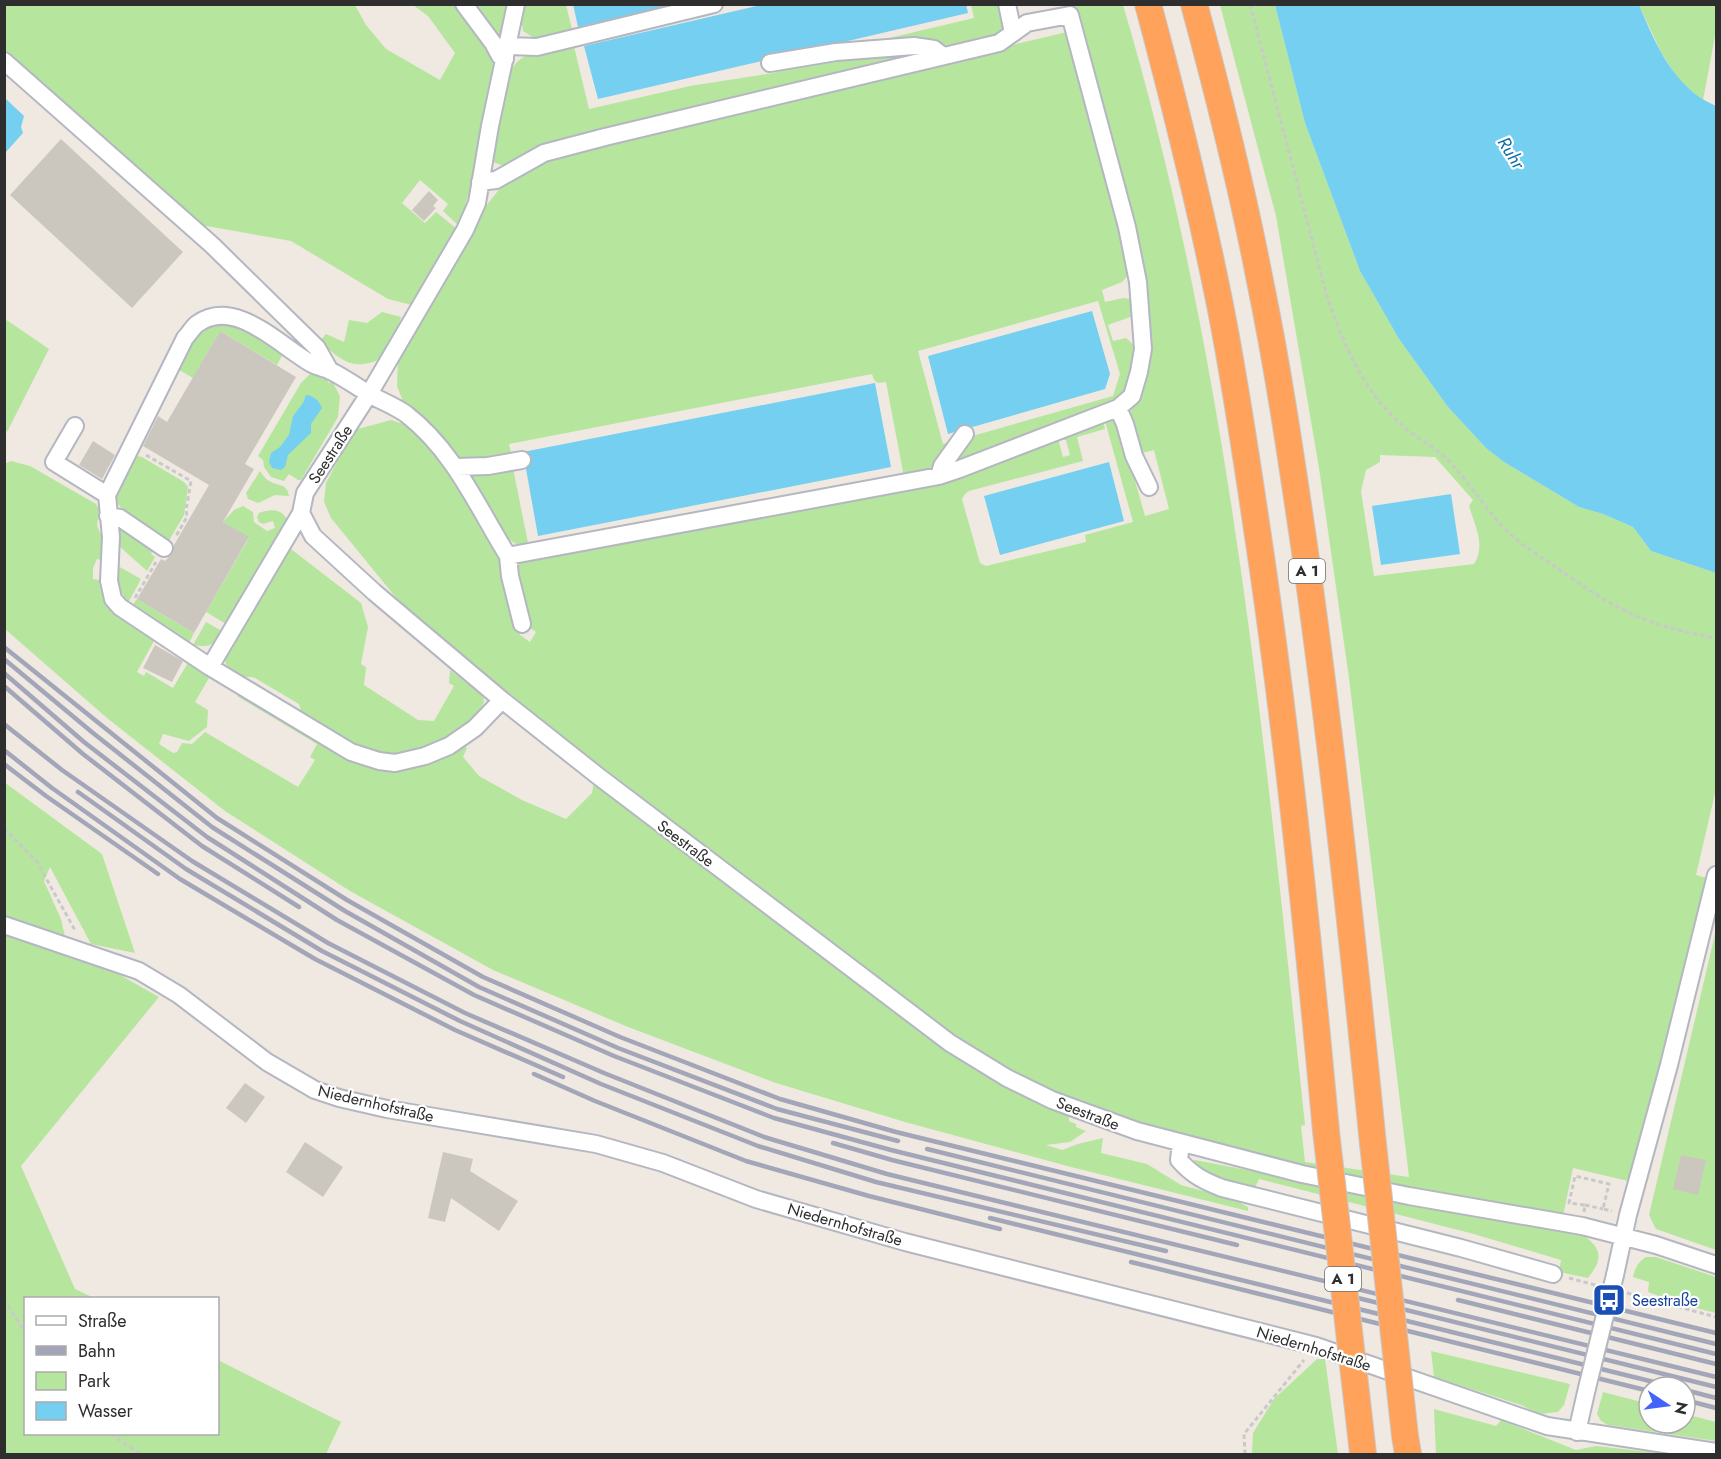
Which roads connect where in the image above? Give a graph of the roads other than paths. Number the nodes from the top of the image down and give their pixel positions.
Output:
1 (464, 4) edge
2 (516, 4) edge
3 (714, 4) edge
4 (1007, 4) edge
5 (1148, 4) edge
6 (1194, 4) edge
7 (1013, 33) junction
8 (506, 52) junction
9 (943, 56) junction
10 (4, 61) edge
11 (770, 63) dead end
12 (480, 182) junction
13 (330, 371) junction
14 (369, 394) junction
15 (1118, 408) junction
16 (75, 426) dead end
17 (965, 434) dead end
18 (522, 460) dead end
19 (456, 467) junction
20 (939, 476) junction
21 (1149, 487) dead end
22 (107, 495) junction
23 (301, 513) junction
24 (108, 516) junction
25 (164, 548) road end
26 (508, 556) junction
27 (522, 624) dead end
28 (210, 667) junction
29 (502, 700) junction
30 (1716, 875) edge
31 (4, 925) edge
32 (1181, 1143) junction
33 (1623, 1237) junction
34 (1716, 1265) edge
35 (1553, 1274) road end
36 (1576, 1432) junction
37 (1406, 1445) edge
38 (1716, 1452) edge
39 (1363, 1455) edge

1 - 8 street
2 - 8 street, Seestraße
3 - 8 street
4 - 7 street
5 - 39 highway, A 1, bridge
6 - 37 highway, A 1, bridge
7 - 9 street
7 - 15 street
8 - 12 street, Seestraße
9 - 11 street
9 - 12 street
10 - 13 street
12 - 14 street, Seestraße
13 - 14 street
13 - 22 street
14 - 19 street
14 - 23 street, Seestraße
15 - 20 street
15 - 21 street
16 - 22 street
17 - 20 street
18 - 19 street
19 - 26 street
20 - 26 street
22 - 24 street
23 - 28 street
23 - 29 street, Seestraße
24 - 25 street
24 - 28 street
26 - 27 street
28 - 29 street
29 - 32 street, Seestraße
30 - 33 street
31 - 36 street, Niedernhofstraße
32 - 33 street, Seestraße
32 - 35 street
33 - 34 street, Seestraße
33 - 36 street, bridge
36 - 38 street, Niedernhofstraße

